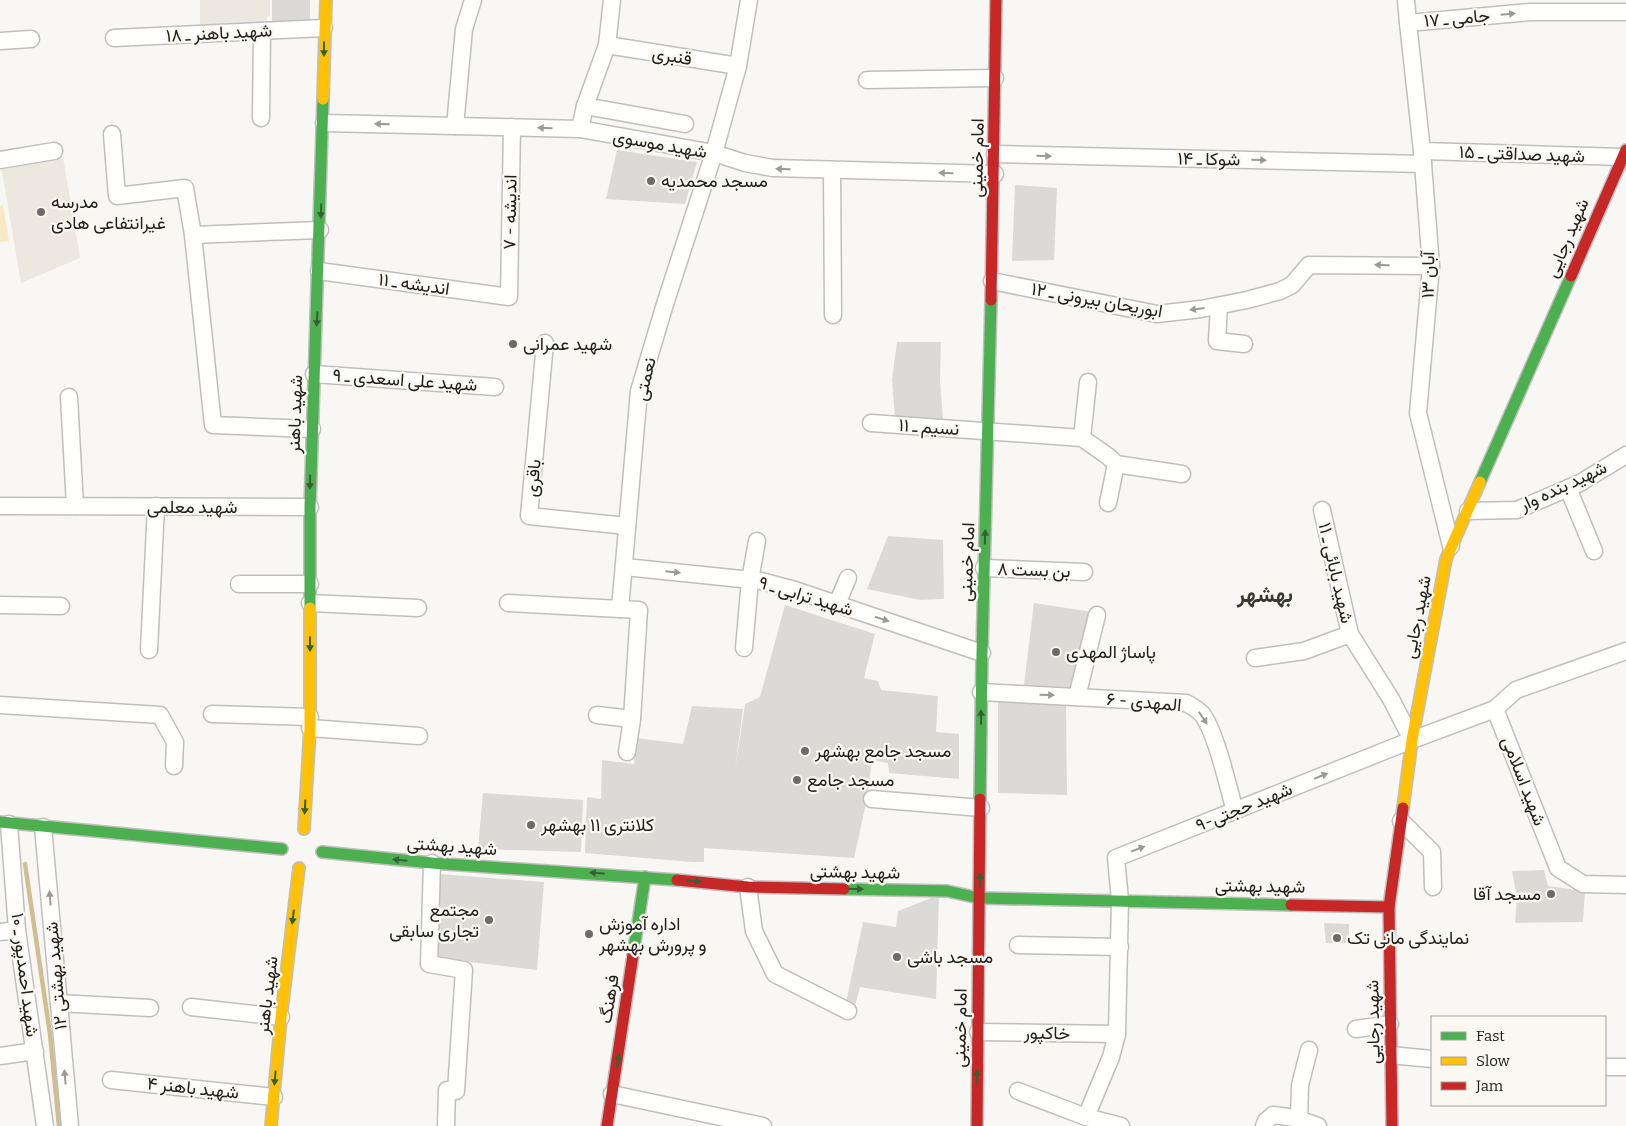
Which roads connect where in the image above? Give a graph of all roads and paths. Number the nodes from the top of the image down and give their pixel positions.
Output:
1 (326, 0) edge
2 (473, 0) edge
3 (612, 0) edge
4 (749, 0) edge
5 (996, 0) edge
6 (1406, 0) edge
7 (1530, 6) edge
8 (1626, 12) edge
9 (1408, 23) junction
10 (324, 28) junction
11 (262, 31) junction
12 (114, 38) dead end
13 (31, 39) dead end
14 (0, 41) edge
15 (606, 45) junction
16 (738, 66) junction
17 (995, 78) junction
18 (867, 80) dead end
19 (585, 106) junction
20 (261, 118) dead end
21 (324, 122) junction
22 (685, 124) dead end
23 (455, 126) junction
24 (512, 128) junction
25 (580, 129) junction
26 (112, 134) dead end
27 (54, 151) dead end
28 (714, 153) junction
29 (995, 154) junction
30 (1624, 154) edge
31 (1422, 157) junction
32 (0, 160) edge
33 (832, 170) junction
34 (994, 174) junction
35 (320, 230) junction
36 (193, 235) junction
37 (1431, 266) junction
38 (319, 271) junction
39 (992, 281) junction
40 (508, 296) joint
41 (1219, 306) junction
42 (833, 315) dead end
43 (544, 344) dead end
44 (1244, 344) dead end
45 (314, 374) junction
46 (1088, 382) dead end
47 (496, 387) dead end
48 (69, 397) dead end
49 (871, 423) dead end
50 (312, 430) junction
51 (988, 432) junction
52 (1082, 438) junction
53 (1626, 455) edge
54 (1116, 464) junction
55 (1182, 474) dead end
56 (1568, 488) junction
57 (1108, 503) dead end
58 (0, 506) edge
59 (75, 506) junction
60 (156, 506) junction
61 (310, 507) junction
62 (1322, 510) dead end
63 (1468, 511) junction
64 (627, 526) junction
65 (757, 541) dead end
66 (1451, 546) junction
67 (1594, 551) dead end
68 (624, 567) junction
69 (984, 568) junction
70 (1084, 572) dead end
71 (848, 578) dead end
72 (750, 580) junction
73 (239, 584) dead end
74 (310, 584) junction
75 (310, 603) junction
76 (508, 603) dead end
77 (837, 604) junction
78 (0, 605) edge
79 (60, 606) dead end
80 (418, 608) dead end
81 (620, 609) junction
82 (1097, 615) dead end
83 (1350, 634) junction
84 (744, 648) dead end
85 (149, 650) dead end
86 (1626, 651) edge
87 (982, 653) junction
88 (1255, 658) dead end
89 (981, 692) junction
90 (1077, 697) junction
91 (0, 705) edge
92 (1495, 709) junction
93 (212, 714) dead end
94 (597, 715) dead end
95 (632, 719) junction
96 (310, 723) junction
97 (419, 736) dead end
98 (1412, 740) junction
99 (627, 752) dead end
100 (174, 766) dead end
101 (872, 799) dead end
102 (981, 808) junction
103 (1235, 811) junction
104 (3, 819) edge
105 (1401, 821) junction
106 (43, 827) junction
107 (312, 850) junction
108 (285, 856) junction
109 (432, 863) junction
110 (645, 877) junction
111 (1626, 885) edge
112 (748, 887) junction
113 (1433, 887) dead end
114 (980, 898) junction
115 (1120, 900) junction
116 (1389, 907) junction
117 (18, 930) junction
118 (0, 932) edge
119 (1018, 945) dead end
120 (1120, 947) junction
121 (59, 1003) junction
122 (191, 1007) dead end
123 (150, 1008) dead end
124 (848, 1011) dead end
125 (281, 1016) junction
126 (1390, 1024) junction
127 (1356, 1029) dead end
128 (978, 1032) junction
129 (1117, 1034) junction
130 (1309, 1050) dead end
131 (35, 1051) junction
132 (1390, 1055) junction
133 (0, 1056) edge
134 (1431, 1059) edge
135 (1606, 1067) edge
136 (1626, 1067) edge
137 (111, 1080) dead end
138 (1018, 1090) dead end
139 (612, 1094) junction
140 (274, 1097) junction
141 (1086, 1117) junction
142 (1299, 1120) junction
143 (45, 1126) edge
144 (70, 1126) edge
145 (271, 1126) edge
146 (446, 1126) edge
147 (607, 1126) edge
148 (763, 1126) edge
149 (977, 1126) edge
150 (1121, 1126) edge
151 (1264, 1126) edge
152 (1318, 1126) edge
153 (1392, 1126) edge

1 - 10 street, شهید باهنر
2 - 23 street
3 - 15 street
4 - 16 street, نعمتی
5 - 17 street, امام خمینی
6 - 9 street, ۱۳ آبان
7 - 8 street, جامی ـ ۱۷
9 -> 7 street, جامی ـ ۱۷
9 - 31 street, ۱۳ آبان
10 - 11 street, شهید باهنر ـ ۱۸
10 -> 21 street, شهید باهنر
11 - 12 street, شهید باهنر ـ ۱۸
11 - 20 street
13 - 14 street
15 - 16 street, قنبری
15 - 19 street
16 - 28 street, نعمتی
17 - 18 street
17 - 29 street, امام خمینی
19 - 22 street
19 - 25 street
23 -> 21 street, شهید موسوی
21 -> 35 street, شهید باهنر
23 - 24 street, شهید موسوی
25 -> 24 street, شهید موسوی
24 - 40 street, اندیشه - ۷
25 - 28 street, شهید موسوی
26 - 36 street
27 - 32 street
33 -> 28 street, شهید موسوی
28 - 64 street, نعمتی
29 -> 31 street, شوکا ـ ۱۴
29 - 34 street, امام خمینی
30 - 31 street, شهید صداقتی ـ ۱۵
30 - 63 street, شهید رجایی
31 - 37 street, ۱۳ آبان
34 -> 33 street, شهید موسوی
33 - 42 street
34 - 39 street, امام خمینی
35 - 36 street
35 - 38 street, شهید باهنر
36 - 50 street
37 -> 41 street, ابوریحان بیرونی ـ ۱۲
37 - 66 street, ۱۳ آبان
38 - 40 street, اندیشه ـ ۱۱
38 -> 45 street, شهید باهنر
41 -> 39 street, ابوریحان بیرونی ـ ۱۲
39 - 51 street, امام خمینی
41 - 44 street
43 - 64 street, باقری
45 - 47 street, شهید علی اسعدی ـ ۹
45 - 50 street, شهید باهنر
46 - 52 street
48 - 59 street
49 - 51 street, نسیم ـ ۱۱
50 -> 61 street, شهید باهنر
51 - 52 street, نسیم ـ ۱۱
69 -> 51 street, امام خمینی
52 - 54 street
53 - 56 street, شهید بنده وار
54 - 55 street
54 - 57 street
56 - 63 street, شهید بنده وار
56 - 67 street
58 - 59 street, شهید معلمی
59 - 60 street, شهید معلمی
60 - 61 street, شهید معلمی
60 - 85 street
61 - 74 street, شهید باهنر
62 - 83 street, شهید بابائی ـ ۱۱
63 - 66 street, شهید رجایی
64 - 68 street, نعمتی
65 - 72 street
66 - 98 street, شهید رجایی
68 -> 72 street, شهید ترابی ـ ۹
68 - 81 street, نعمتی
69 - 70 street, بن بست ۸
69 - 87 street, امام خمینی
71 - 77 street
72 - 77 street, شهید ترابی ـ ۹
72 - 84 street
73 - 74 street
74 - 75 street, شهید باهنر
75 - 80 street
75 -> 96 street, شهید باهنر
76 - 81 street
77 -> 87 street, شهید ترابی ـ ۹
78 - 79 street
81 - 95 street
82 - 90 street
83 - 88 street
83 - 98 street, شهید بابائی ـ ۱۱
86 - 92 street
87 - 89 street, امام خمینی
89 -> 90 street, المهدی - ۶
102 -> 89 street, امام خمینی
90 -> 103 street, المهدی - ۶
91 - 100 street
92 - 98 street
92 - 111 street, شهید اسلامی
93 - 96 street
94 - 95 street
95 - 99 street
96 - 97 street
96 -> 107 street, شهید باهنر
103 -> 98 street, شهید حجتی-۹
98 - 105 street, شهید رجایی
101 - 102 street
114 -> 102 street, امام خمینی
115 -> 103 street, شهید حجتی-۹
104 - 106 street
104 - 117 street, شهید احمدپور ـ ۱۰
105 - 113 street
105 - 116 street, شهید رجایی
106 - 108 street
121 -> 106 street, شهید بهشتی ۱۲
107 - 108 street
107 - 108 street
109 -> 107 street, شهید بهشتی
107 -> 125 street, شهید باهنر
110 -> 109 street, شهید بهشتی
109 - 146 street
110 -> 112 street, شهید بهشتی
139 -> 110 street, فرهنگ
112 -> 114 street, شهید بهشتی
112 - 124 street
114 - 115 street, شهید بهشتی
114 - 128 street, امام خمینی
115 - 116 street, شهید بهشتی
115 - 120 street
116 - 126 street, شهید رجایی
117 - 118 street
117 - 131 street, شهید احمدپور ـ ۱۰
119 - 120 street
120 - 129 street
121 - 123 street
144 -> 121 street, شهید بهشتی ۱۲
122 - 125 street
125 -> 140 street, شهید باهنر
126 - 127 street
126 - 132 street, شهید رجایی
128 - 129 street, خاکپور
149 -> 128 street, امام خمینی
129 - 141 street
130 - 142 street
131 - 133 street
131 - 143 street, شهید احمدپور ـ ۱۰
132 - 134 street
132 - 153 street, شهید رجایی
135 - 136 street
137 - 140 street, شهید باهنر ۴
138 - 141 street
139 - 147 street, فرهنگ
139 - 148 street
140 - 145 street, شهید باهنر
141 - 150 street
142 - 151 street
142 - 152 street

